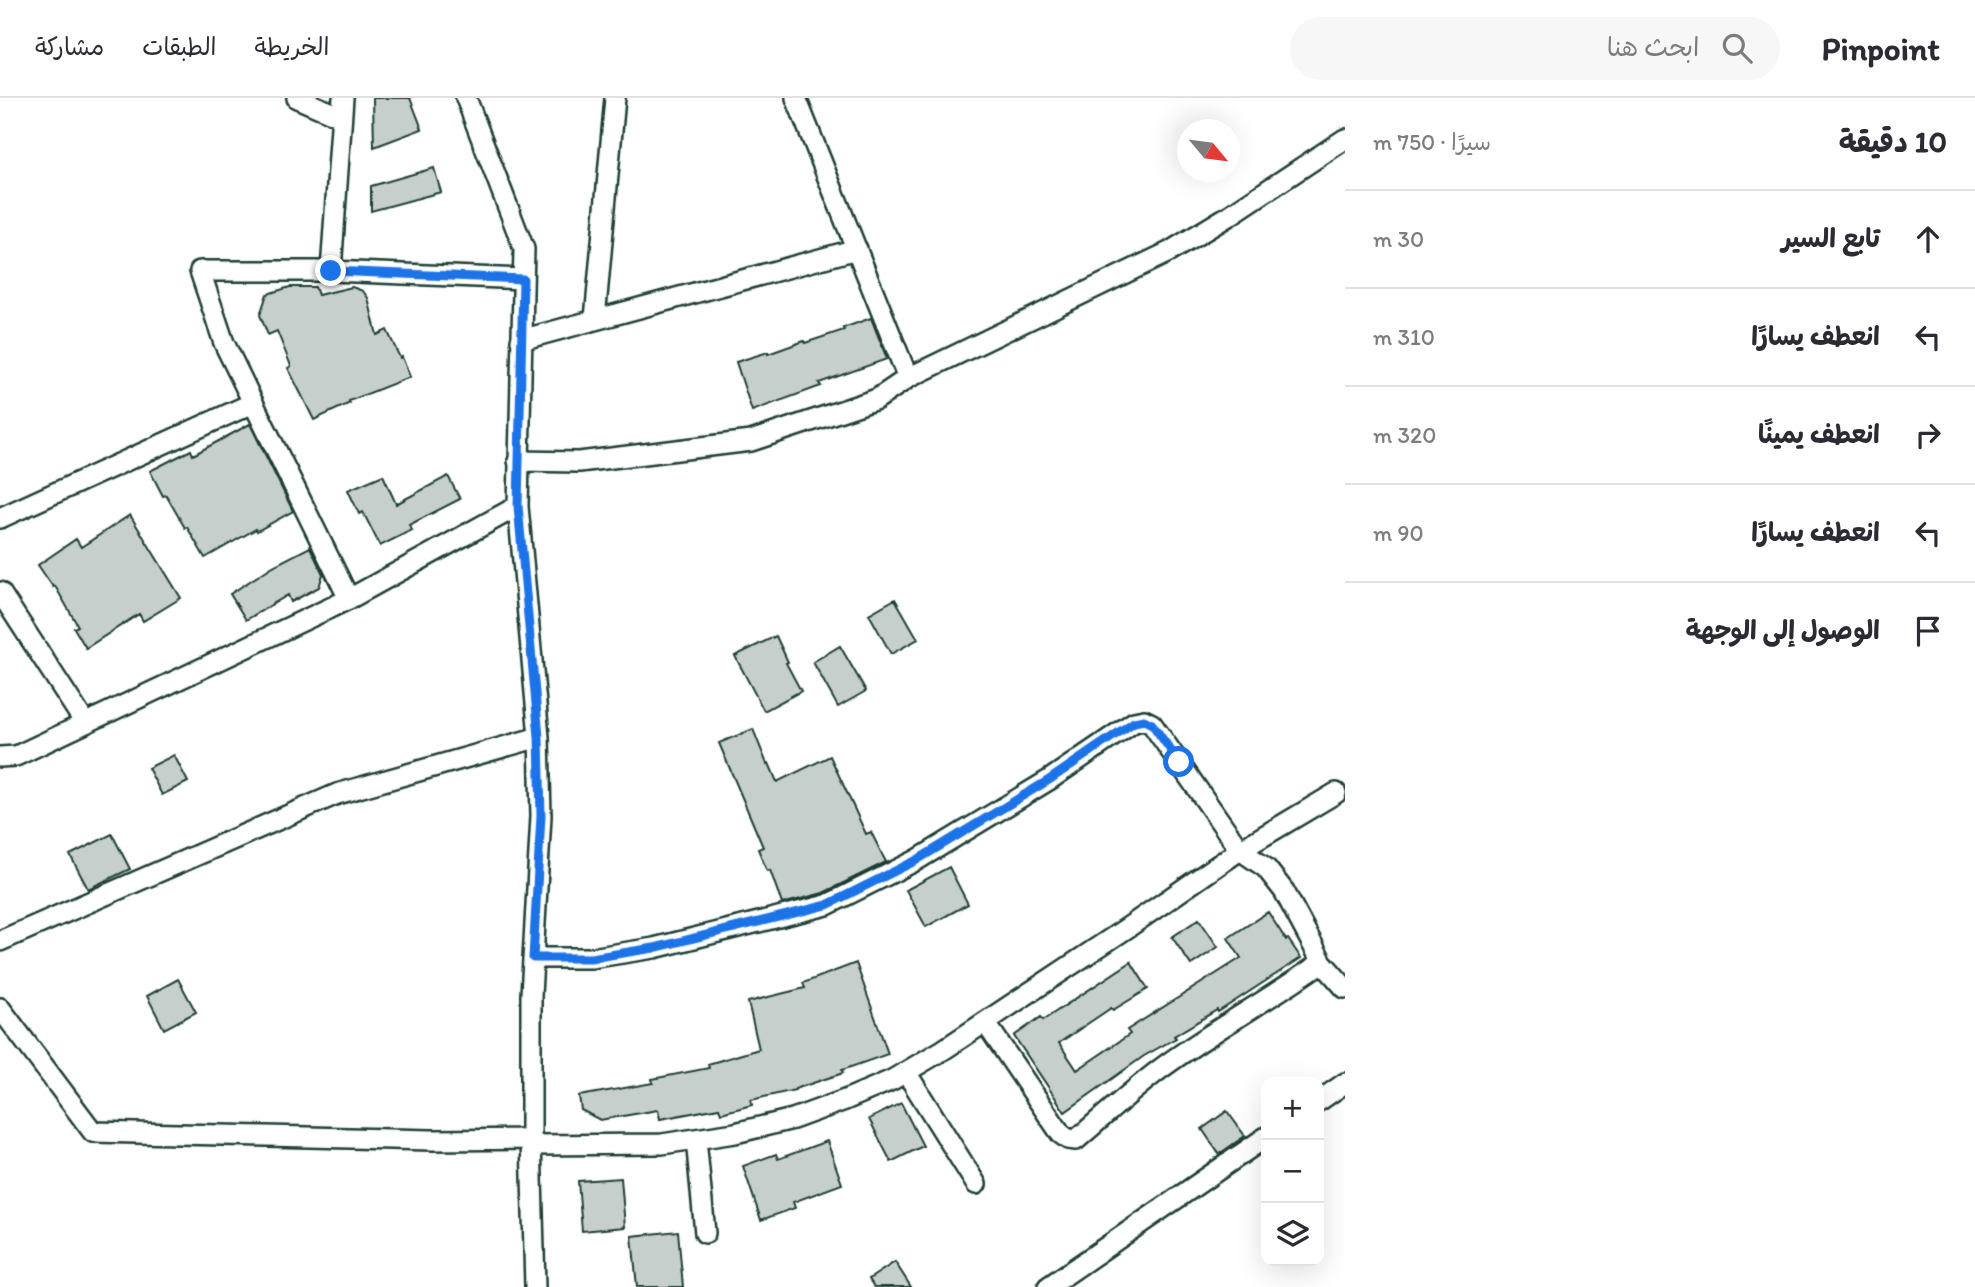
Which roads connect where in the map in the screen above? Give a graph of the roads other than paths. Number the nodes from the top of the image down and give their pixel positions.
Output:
1 (297, 98) edge
2 (466, 98) edge
3 (615, 98) edge
4 (796, 98) edge
5 (342, 108) edge
6 (1345, 139) edge
7 (857, 249) junction
8 (331, 271) junction
9 (523, 279) junction
10 (595, 319) junction
11 (521, 340) junction
12 (908, 378) junction
13 (253, 403) junction
14 (518, 461) junction
15 (518, 506) junction
16 (0, 518) edge
17 (0, 592) edge
18 (349, 599) junction
19 (85, 723) junction
20 (539, 737) junction
21 (0, 757) edge
22 (1336, 793) dead end
23 (1240, 850) junction
24 (0, 941) edge
25 (533, 958) junction
26 (1322, 961) junction
27 (1345, 988) edge
28 (0, 1008) edge
29 (985, 1021) junction
30 (906, 1072) junction
31 (1345, 1083) edge
32 (1324, 1098) edge
33 (696, 1139) junction
34 (1262, 1140) edge
35 (531, 1142) junction
36 (976, 1184) dead end
37 (705, 1233) dead end
38 (535, 1287) edge
39 (1048, 1287) edge

1 - 5 street
2 - 9 street
3 - 10 street
4 - 7 street
5 - 8 street
6 - 12 street
7 - 10 street
7 - 12 street
8 - 9 street
8 - 13 street
9 - 11 street
10 - 11 street
11 - 14 street
12 - 14 street
13 - 16 street
13 - 18 street
14 - 15 street
15 - 18 street
15 - 20 street
17 - 19 street
18 - 19 street
19 - 21 street
20 - 24 street
20 - 25 street
22 - 23 street
23 - 25 street
23 - 26 street
23 - 29 street
25 - 35 street
26 - 27 street
26 - 29 street
28 - 35 street
29 - 30 street
30 - 33 street
30 - 36 street
31 - 32 street
33 - 35 street
33 - 37 street
34 - 39 street
35 - 38 street

